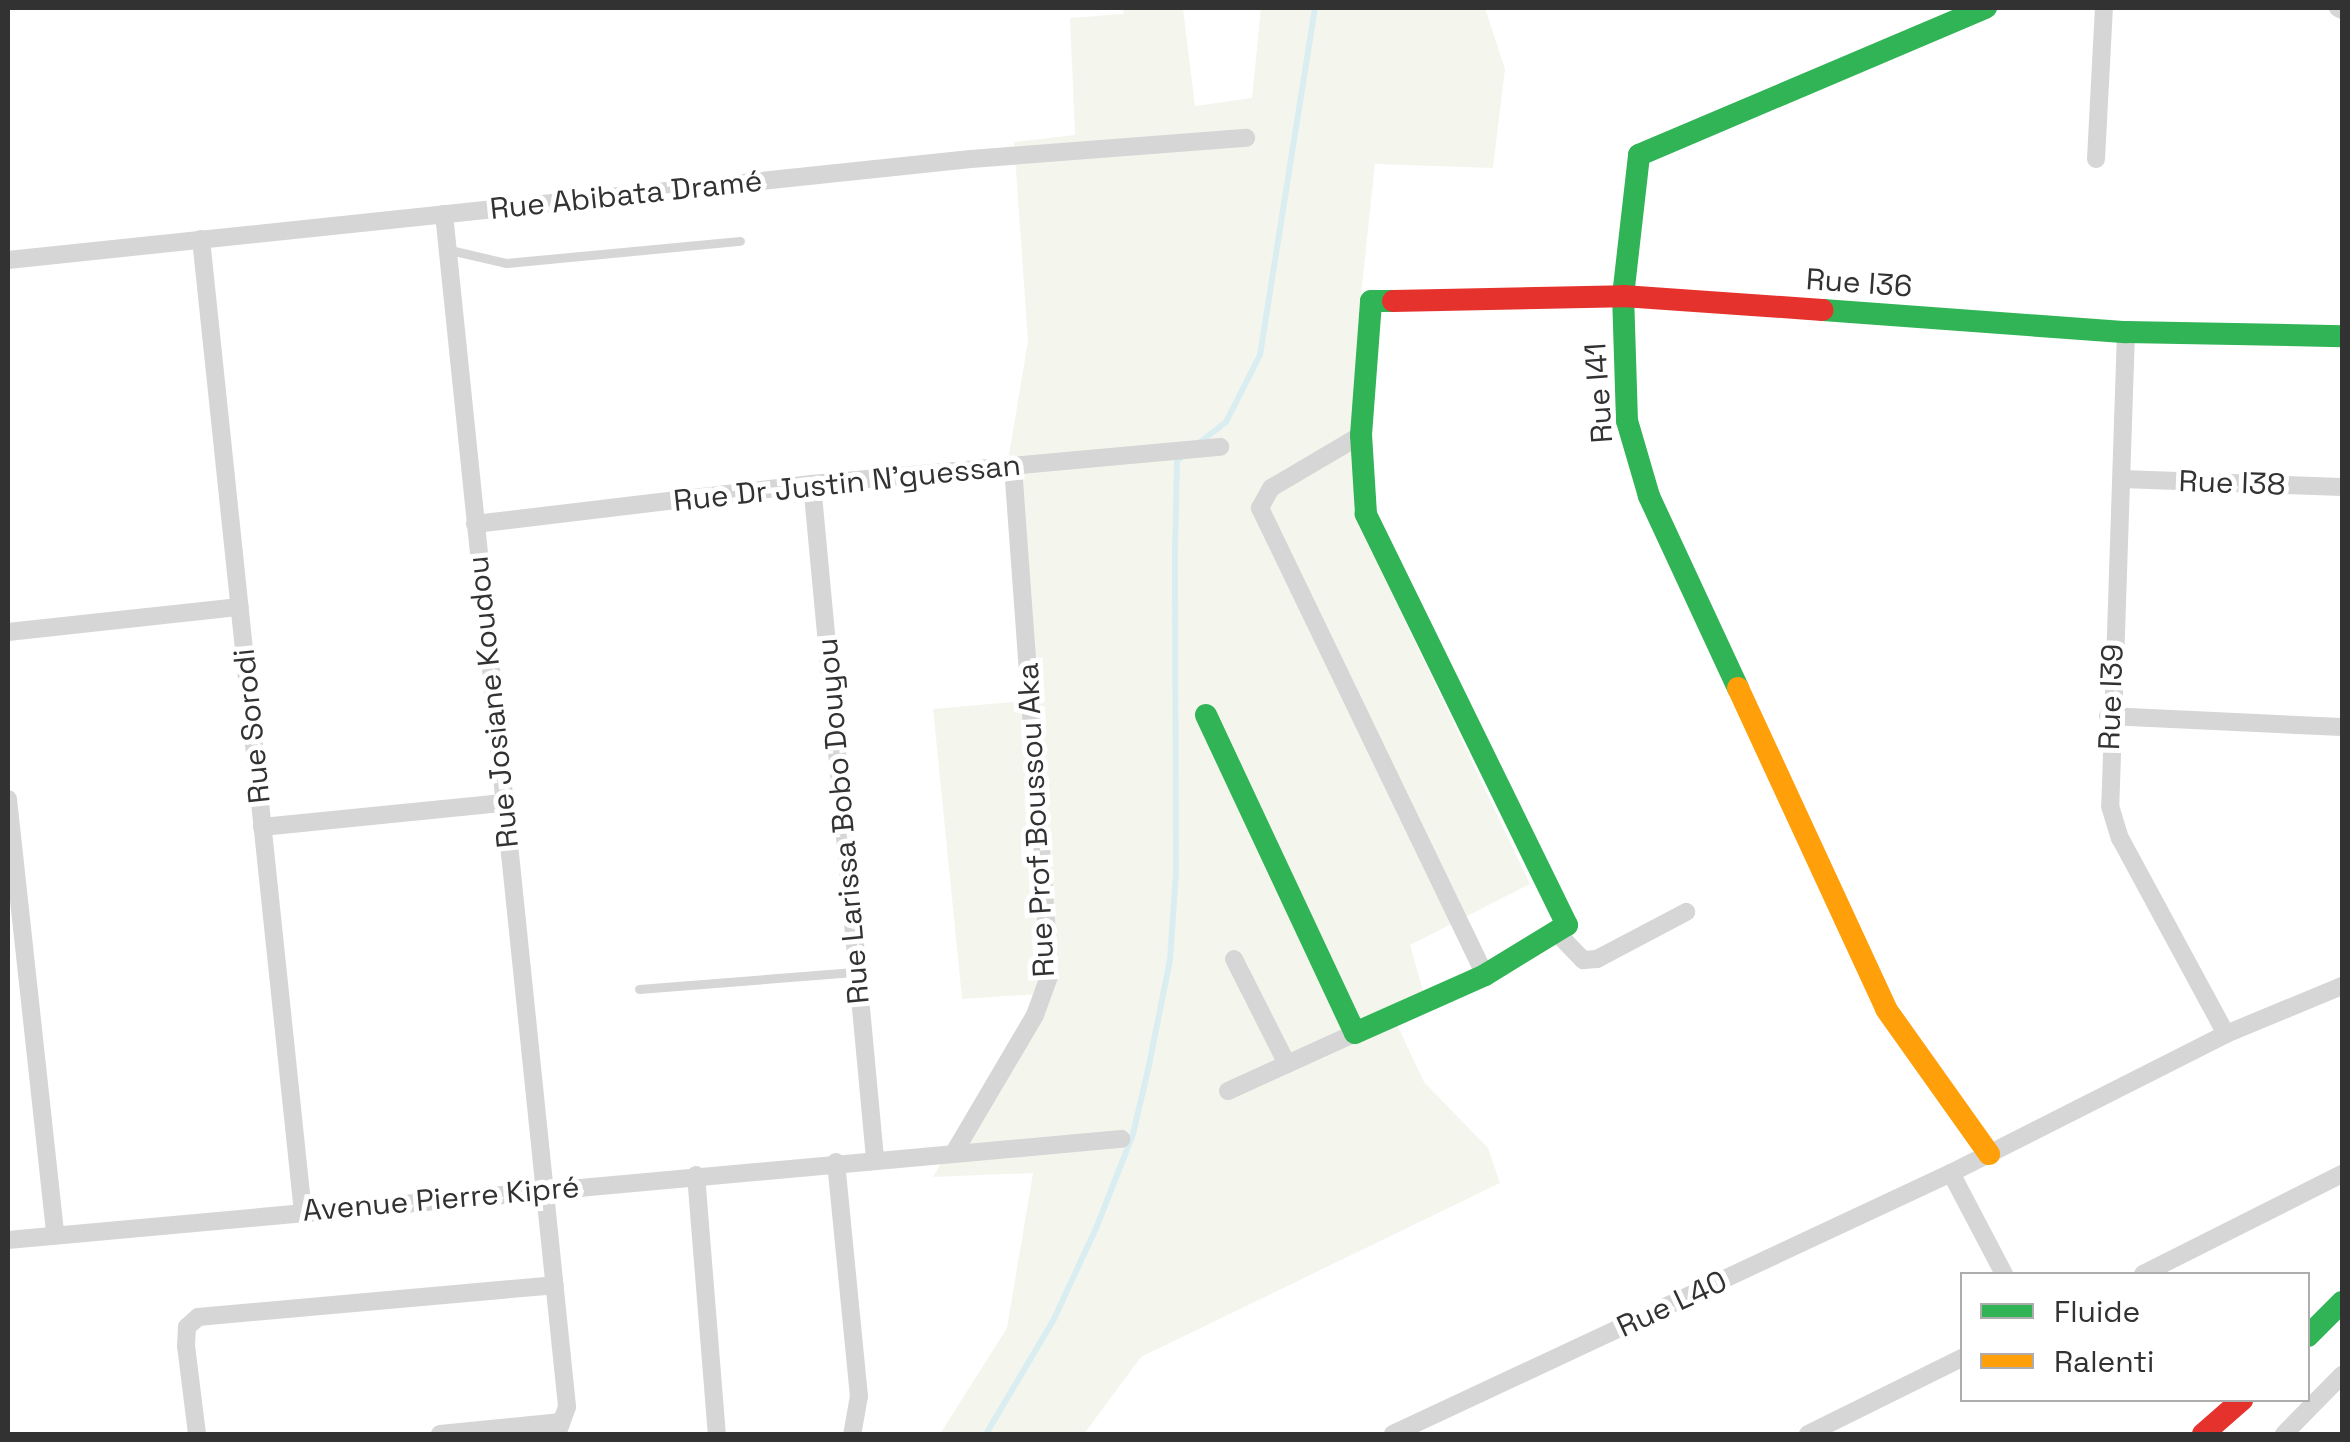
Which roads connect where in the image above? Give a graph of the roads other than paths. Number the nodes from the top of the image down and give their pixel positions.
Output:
1 (1986, 8) edge
2 (2104, 8) edge
3 (1246, 138) dead end
4 (2096, 159) dead end
5 (444, 214) junction
6 (201, 240) junction
7 (740, 241) dead end
8 (447, 249) junction
9 (8, 260) edge
10 (1623, 296) junction
11 (2126, 332) junction
12 (2342, 336) edge
13 (1361, 435) junction
14 (1220, 447) dead end
15 (1013, 466) junction
16 (2122, 479) junction
17 (812, 484) junction
18 (2342, 486) edge
19 (475, 524) junction
20 (240, 607) junction
21 (8, 632) edge
22 (1206, 715) dead end
23 (2108, 716) junction
24 (2342, 728) edge
25 (8, 799) edge
26 (502, 803) junction
27 (262, 827) junction
28 (1686, 912) dead end
29 (1559, 935) junction
30 (1234, 959) dead end
31 (857, 972) junction
32 (1485, 975) junction
33 (2342, 986) edge
34 (639, 989) dead end
35 (1355, 1034) junction
36 (2226, 1034) junction
37 (1288, 1064) junction
38 (1228, 1091) dead end
39 (1121, 1138) dead end
40 (955, 1151) junction
41 (1989, 1154) junction
42 (874, 1158) junction
43 (836, 1162) junction
44 (1951, 1173) junction
45 (2342, 1174) edge
46 (696, 1175) junction
47 (546, 1190) junction
48 (303, 1212) junction
49 (56, 1236) junction
50 (8, 1240) edge
51 (2003, 1272) edge
52 (2147, 1272) edge
53 (555, 1285) junction
54 (2342, 1302) edge
55 (2310, 1334) edge
56 (1960, 1359) edge
57 (2342, 1374) edge
58 (2240, 1402) edge
59 (559, 1428) edge
60 (197, 1434) edge
61 (440, 1434) edge
62 (717, 1434) edge
63 (852, 1434) edge
64 (1393, 1434) edge
65 (1808, 1434) edge
66 (2203, 1434) edge
67 (2284, 1434) edge

1 - 10 street, Rue I41
2 - 4 street
3 - 5 street, Rue Abibata Dramé
5 - 6 street, Rue Abibata Dramé
5 - 8 street, Rue Josiane Koudou
6 - 9 street, Rue Abibata Dramé
6 - 20 street, Rue Sorodi
7 - 8 lane
8 - 19 street, Rue Josiane Koudou
10 - 11 street, Rue I36
10 - 13 street, Rue I36
10 - 41 street, Rue I41
11 - 12 street, Rue I36
11 - 16 street, Rue I39
13 - 29 street
13 - 32 street
14 - 15 street, Rue Dr Justin N'guessan
15 - 17 street, Rue Dr Justin N'guessan
15 - 40 street, Rue Prof Boussou Aka
16 - 18 street, Rue I38
16 - 23 street, Rue I39
17 - 19 street, Rue Dr Justin N'guessan
17 - 31 street, Rue Larissa Bobo Douyou
19 - 26 street, Rue Josiane Koudou
20 - 21 street
20 - 27 street, Rue Sorodi
22 - 35 street
23 - 24 street
23 - 36 street, Rue I39
25 - 49 street
26 - 27 street
26 - 47 street, Rue Josiane Koudou
27 - 48 street, Rue Sorodi
28 - 29 street
29 - 32 street
30 - 37 street
31 - 34 lane
31 - 42 street, Rue Larissa Bobo Douyou
32 - 35 street
33 - 36 street, Rue L40
35 - 37 street
36 - 41 street, Rue L40
37 - 38 street
39 - 40 street, Avenue Pierre Kipré
40 - 42 street, Avenue Pierre Kipré
41 - 44 street, Rue L40
42 - 43 street, Avenue Pierre Kipré
43 - 46 street, Avenue Pierre Kipré
43 - 63 street
44 - 51 street
44 - 64 street, Rue L40
45 - 52 street
46 - 47 street, Avenue Pierre Kipré
46 - 62 street
47 - 48 street, Avenue Pierre Kipré
47 - 53 street, Rue Josiane Koudou
48 - 49 street, Avenue Pierre Kipré
49 - 50 street, Avenue Pierre Kipré
53 - 59 street, Rue Josiane Koudou
53 - 60 street
54 - 55 street
56 - 65 street
57 - 67 street
58 - 66 street
59 - 61 street

